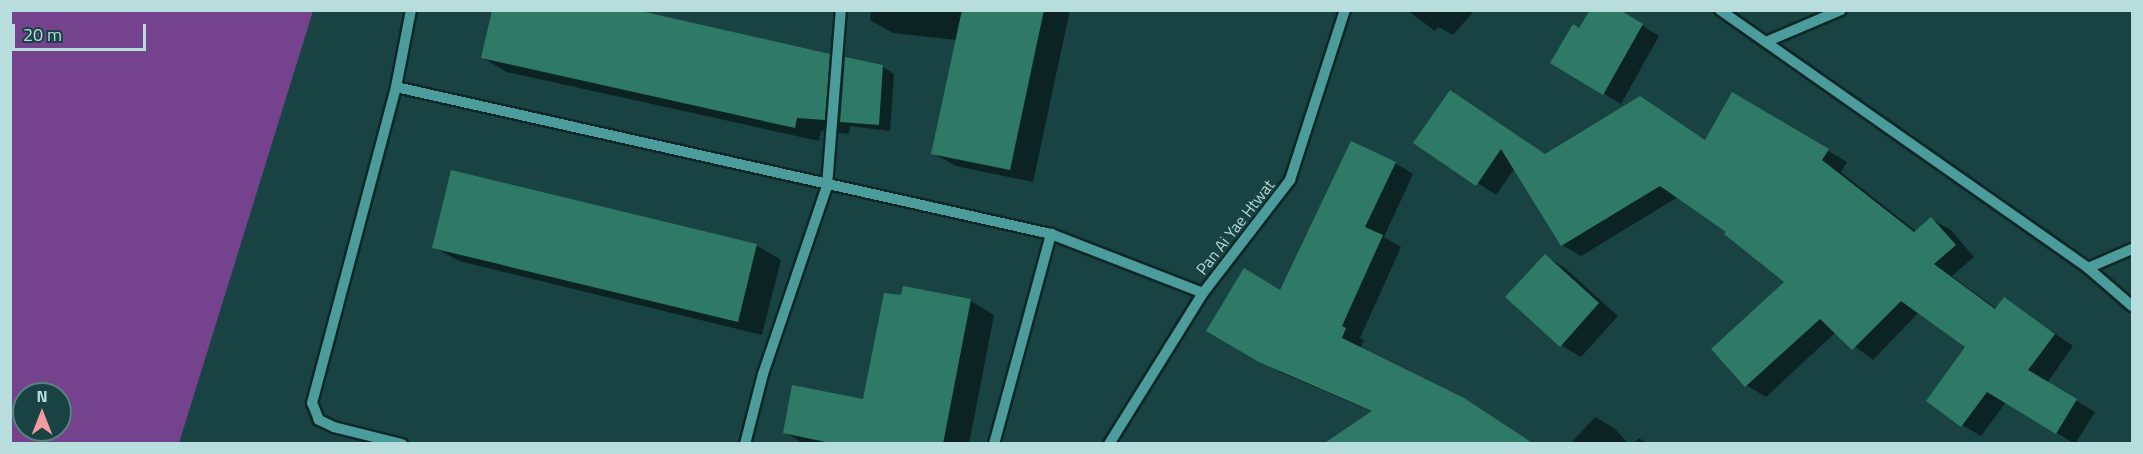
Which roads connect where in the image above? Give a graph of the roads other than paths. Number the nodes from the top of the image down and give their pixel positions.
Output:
1 (411, 10) edge
2 (841, 10) edge
3 (1345, 10) edge
4 (1720, 10) edge
5 (1841, 10) edge
6 (1768, 41) junction
7 (396, 87) junction
8 (827, 186) junction
9 (1051, 234) junction
10 (2133, 249) edge
11 (2088, 268) junction
12 (1203, 293) junction
13 (2133, 306) edge
14 (402, 444) edge
15 (746, 444) edge
16 (994, 444) edge
17 (1109, 444) edge

1 - 7 street
2 - 8 street
3 - 12 street, Pan Ai Yae Htwat
4 - 6 street
5 - 6 street
6 - 11 street
7 - 8 street
7 - 14 street
8 - 9 street
8 - 15 street
9 - 12 street
9 - 16 street
10 - 11 street
11 - 13 street
12 - 17 street, Pan Ai Yae Htwat

